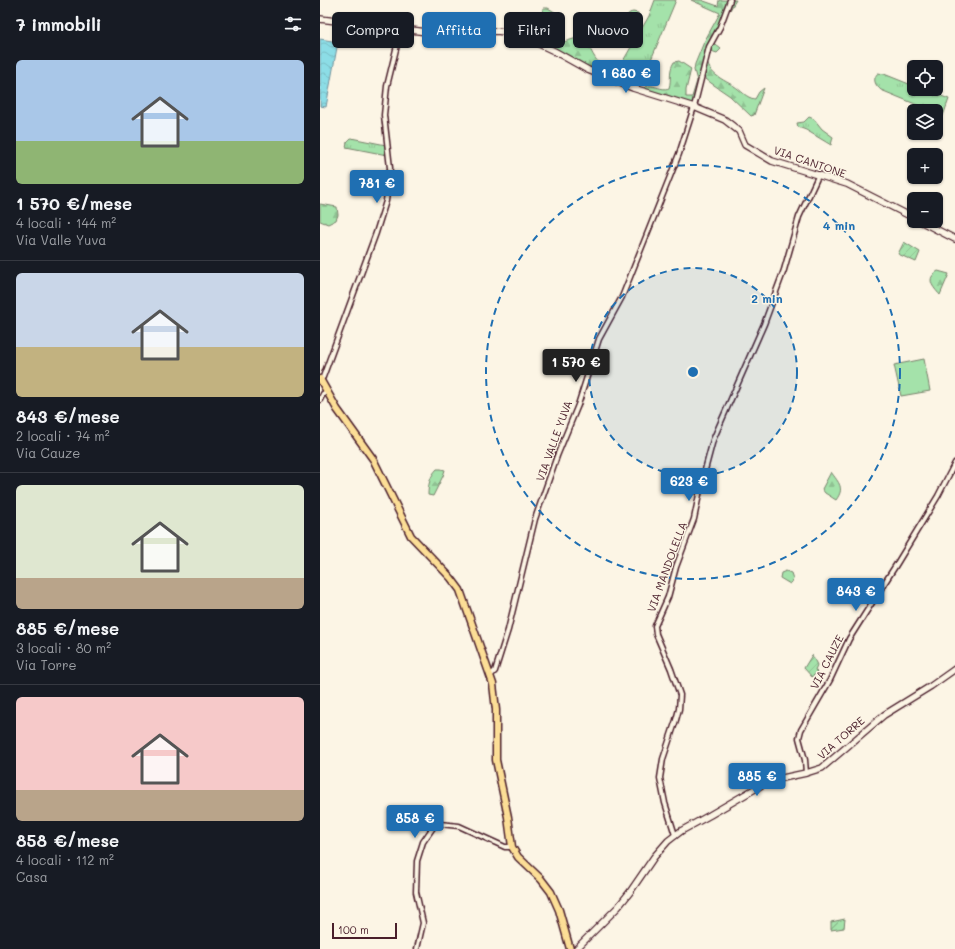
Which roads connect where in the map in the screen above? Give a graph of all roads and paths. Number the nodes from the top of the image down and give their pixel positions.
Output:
1 (730, 0) edge
2 (320, 19) edge
3 (332, 20) edge
4 (414, 30) edge
5 (396, 48) edge
6 (694, 107) junction
7 (819, 174) junction
8 (907, 214) edge
9 (934, 228) edge
10 (955, 238) edge
11 (320, 380) edge
12 (326, 392) junction
13 (320, 400) edge
14 (955, 462) edge
15 (955, 669) edge
16 (491, 675) junction
17 (806, 773) junction
18 (675, 834) junction
19 (512, 847) junction
20 (417, 949) edge
21 (570, 949) edge
22 (576, 949) edge

1 - 6 street, VIA VALLE YUVA
2 - 3 main road, VIA CANTONE
4 - 6 main road, VIA CANTONE
5 - 11 street
6 - 7 main road, VIA CANTONE
6 - 16 street, VIA VALLE YUVA
7 - 8 main road, VIA CANTONE
7 - 18 street, VIA MANDOLELLA
9 - 10 main road
11 - 12 main road
12 - 13 street
12 - 16 main road
14 - 17 street, VIA CAUZE
15 - 17 main road, VIA TORRE
16 - 19 main road
17 - 18 main road, VIA TORRE
18 - 22 main road, VIA TORRE
19 - 20 street
19 - 21 main road

